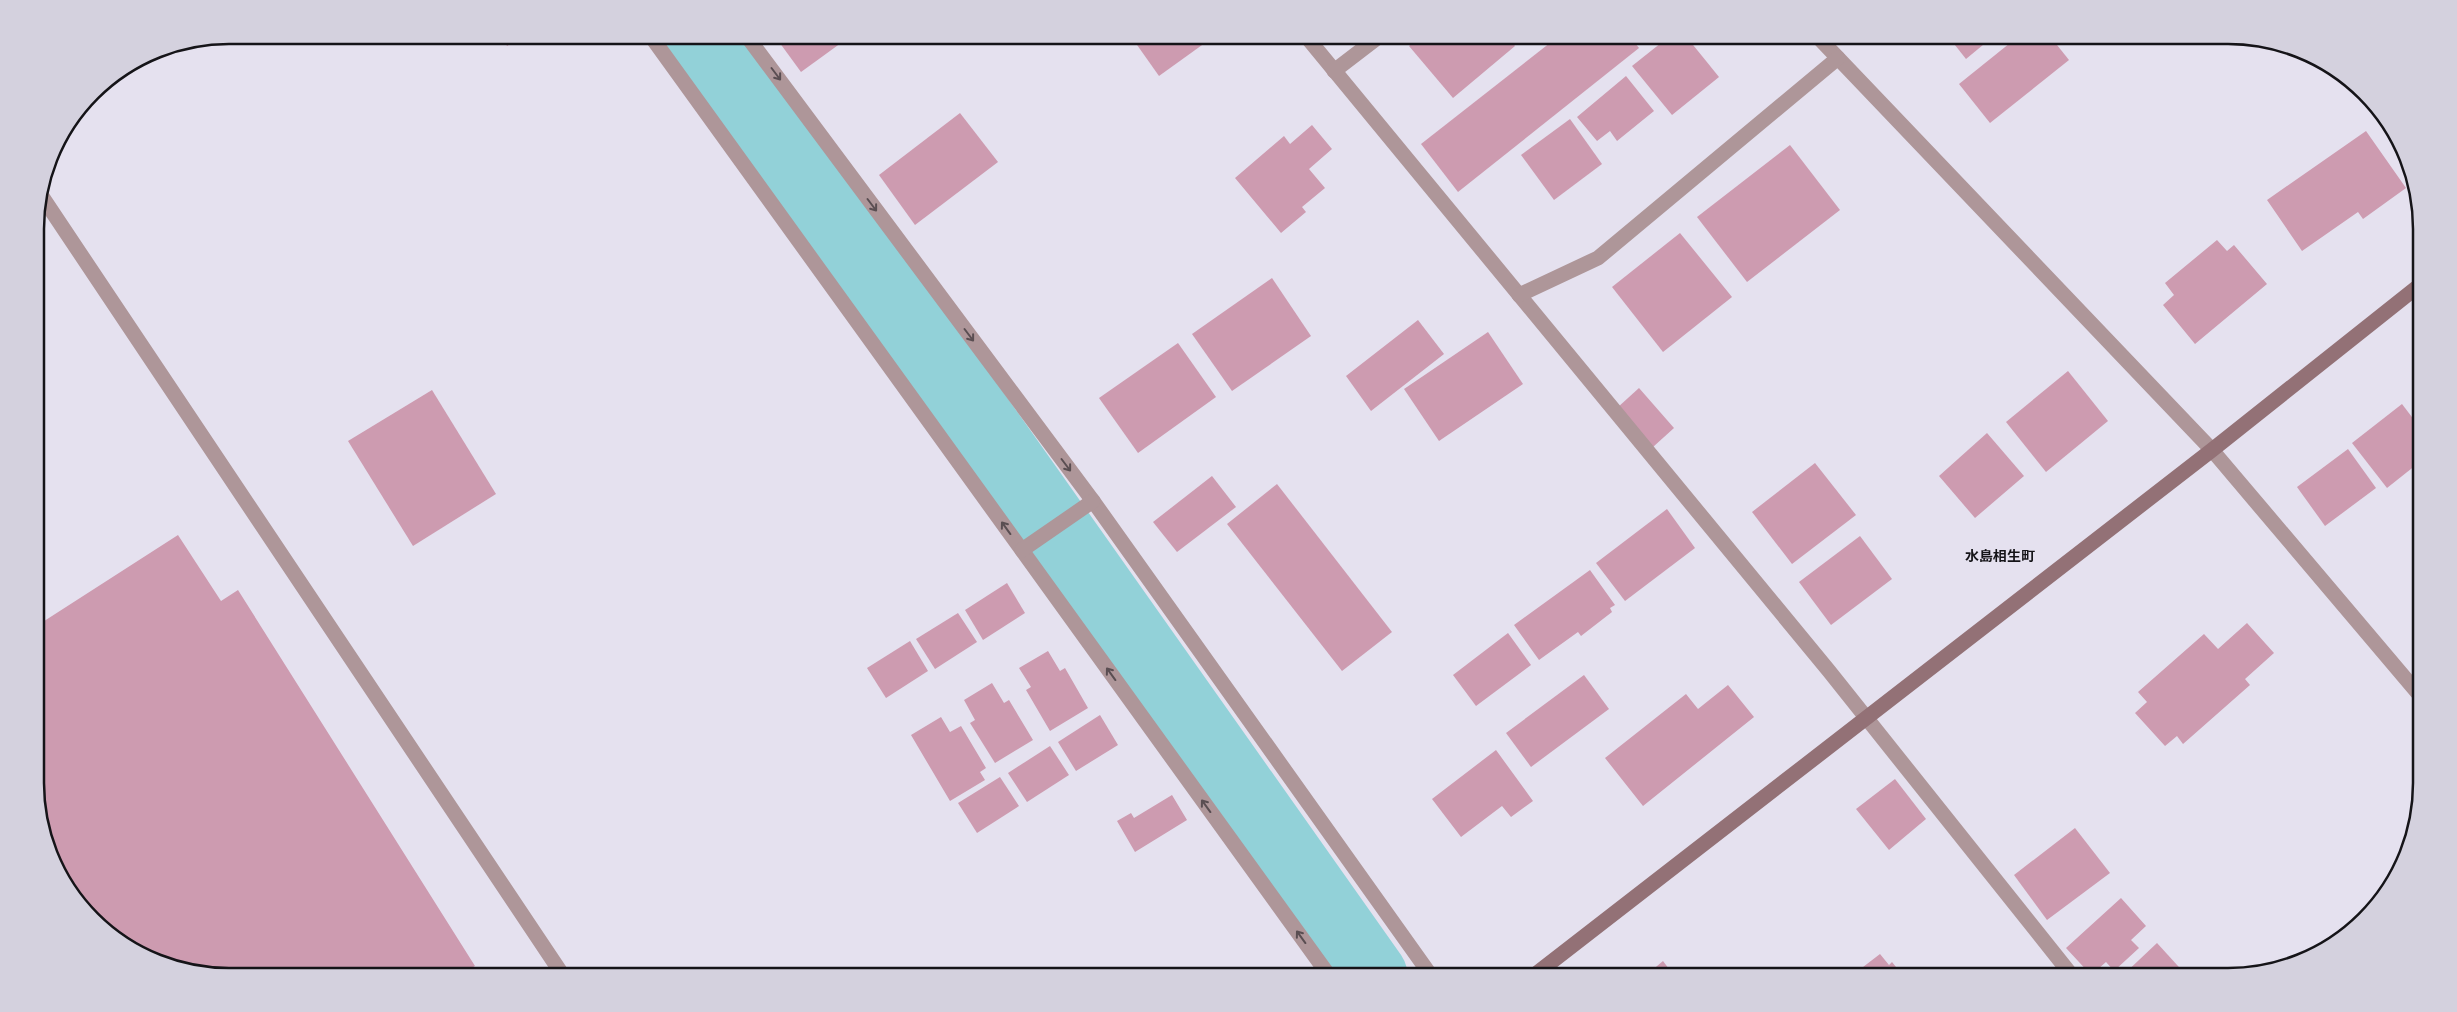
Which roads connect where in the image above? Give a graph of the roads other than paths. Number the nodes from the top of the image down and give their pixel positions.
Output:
1 (657, 44) edge
2 (753, 44) edge
3 (1312, 44) edge
4 (1369, 44) edge
5 (1825, 44) edge
6 (1838, 58) junction
7 (1334, 71) junction
8 (46, 201) edge
9 (2413, 290) edge
10 (1519, 296) junction
11 (2212, 450) junction
12 (1087, 505) junction
13 (1022, 550) junction
14 (2413, 687) edge
15 (1866, 719) junction
16 (558, 968) edge
17 (1324, 968) edge
18 (1425, 968) edge
19 (1544, 968) edge
20 (2066, 968) edge

13 -> 1 street
2 -> 12 street
3 - 7 street
4 - 7 street
5 - 6 street
6 - 10 street
6 - 11 street
7 - 10 street
8 - 16 street
9 - 11 street
10 - 15 street
11 - 14 street
11 - 15 street
12 - 13 street
12 - 18 street
17 -> 13 street
15 - 19 street
15 - 20 street

